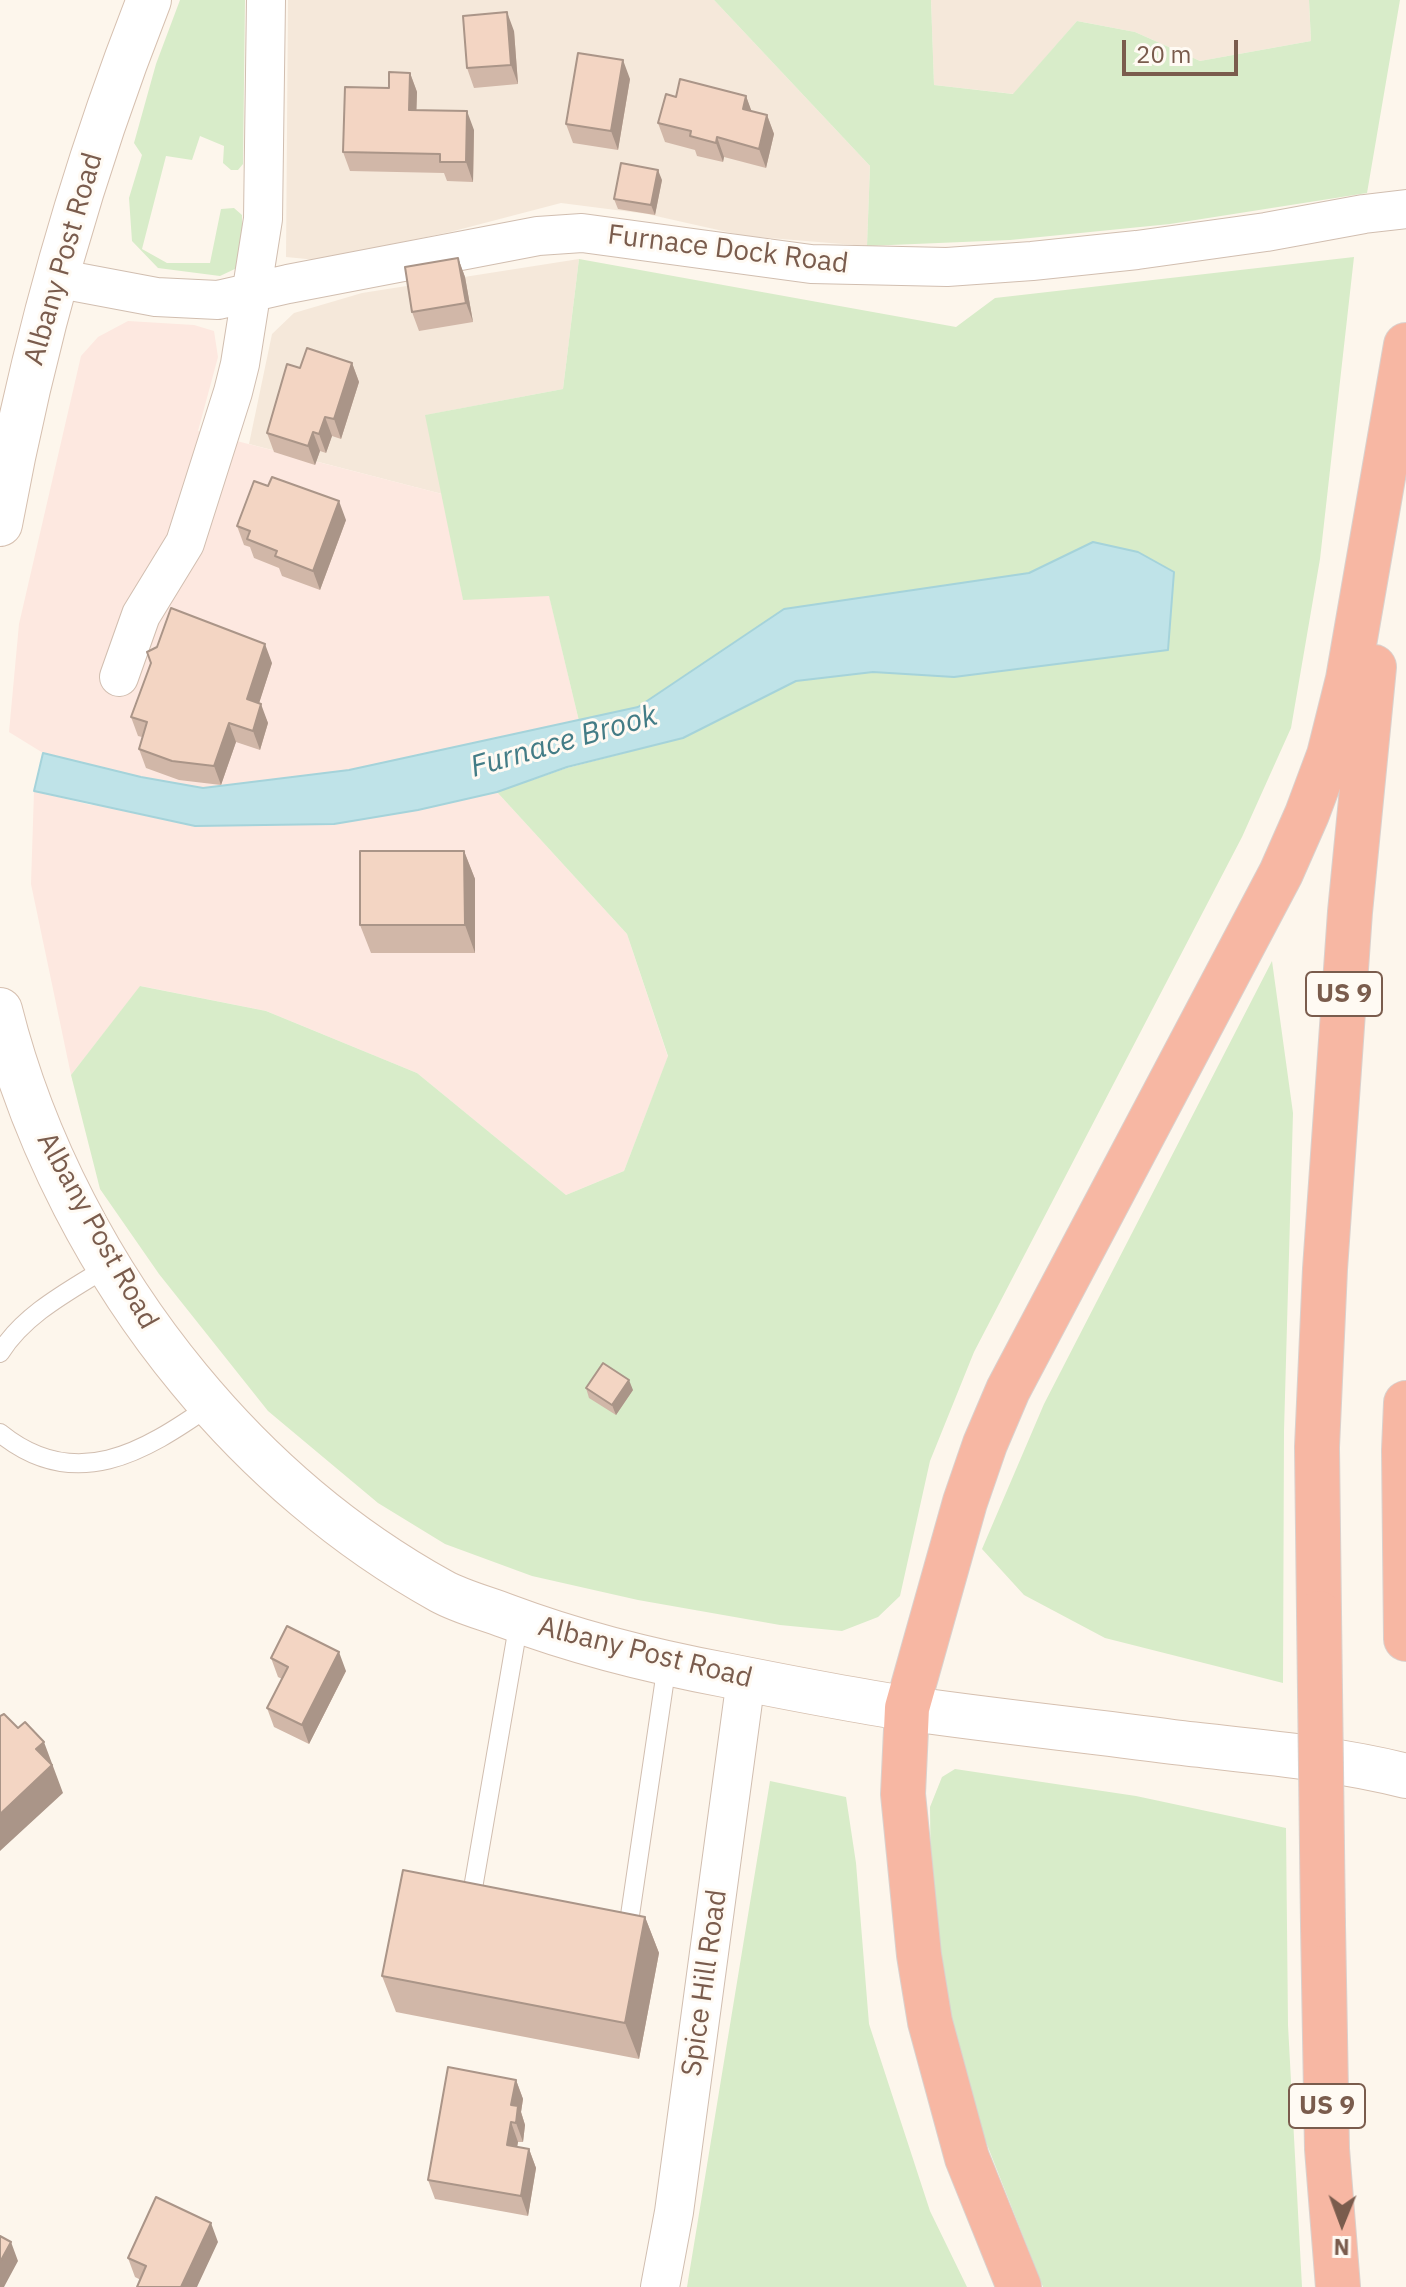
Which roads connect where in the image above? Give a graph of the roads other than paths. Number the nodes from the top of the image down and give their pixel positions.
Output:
1 (149, 0) edge
2 (266, 0) edge
3 (1406, 209) edge
4 (55, 278) junction
5 (252, 292) junction
6 (1406, 345) edge
7 (1406, 378) edge
8 (0, 524) edge
9 (119, 677) dead end
10 (1, 1018) edge
11 (109, 1266) junction
12 (0, 1353) edge
13 (1406, 1403) edge
14 (211, 1405) junction
15 (0, 1433) edge
16 (519, 1621) junction
17 (1406, 1631) edge
18 (1406, 1639) edge
19 (667, 1664) junction
20 (746, 1679) junction
21 (907, 1708) junction
22 (1406, 1776) edge
23 (490, 1904) edge
24 (593, 1923) edge
25 (660, 2287) edge
26 (1019, 2287) edge
27 (1338, 2287) edge

1 - 4 main road, Albany Post Road
2 - 5 street
3 - 5 street, Furnace Dock Road
4 - 5 street, Furnace Dock Road
4 - 8 main road, Albany Post Road
5 - 9 street
6 - 21 highway
7 - 27 highway, US 9, bridge
10 - 11 main road, Albany Post Road
11 - 12 lane
11 - 14 main road, Albany Post Road
13 - 17 highway
14 - 15 lane
14 - 16 main road, Albany Post Road
16 - 19 main road, Albany Post Road
16 - 23 lane
17 - 18 highway
19 - 20 main road, Albany Post Road
19 - 24 lane
20 - 21 main road, Albany Post Road
20 - 25 street, Spice Hill Road
21 - 22 main road, Albany Post Road
21 - 26 highway

